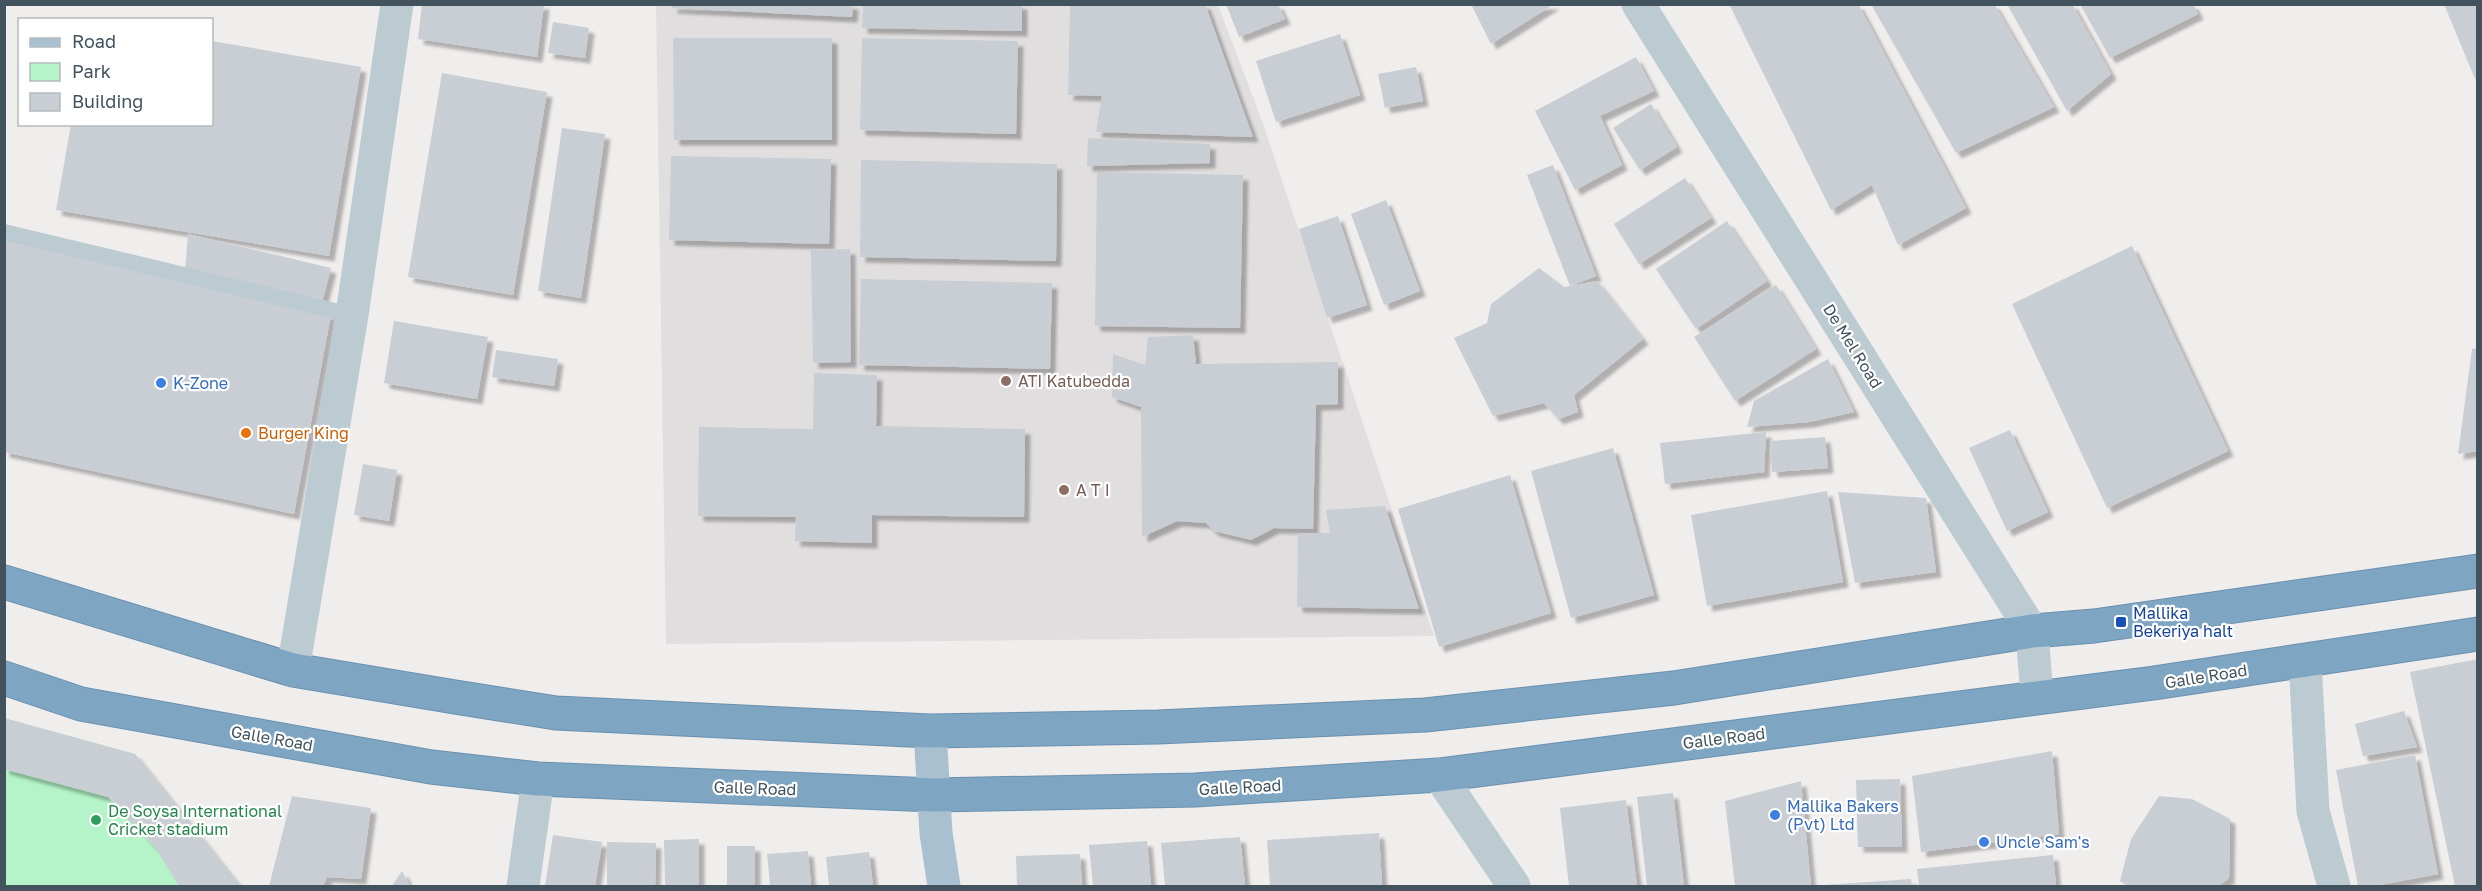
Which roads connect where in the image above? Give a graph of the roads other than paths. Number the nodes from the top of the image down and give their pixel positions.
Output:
1 (397, 4) edge
2 (1638, 4) edge
3 (4, 232) edge
4 (352, 315) junction
5 (2478, 571) edge
6 (4, 582) edge
7 (2032, 630) junction
8 (2478, 634) edge
9 (2305, 661) junction
10 (293, 670) junction
11 (4, 678) edge
12 (2037, 697) junction
13 (930, 730) junction
14 (1439, 776) junction
15 (538, 779) junction
16 (933, 795) junction
17 (523, 886) edge
18 (944, 886) edge
19 (1514, 886) edge
20 (2334, 886) edge

1 - 4 street
2 - 7 street, De Mel Road
3 - 4 lane
4 - 10 street
5 - 7 highway
6 - 10 highway
7 - 12 street, De Mel Road
7 - 13 highway
8 - 9 highway, Galle Road
9 - 12 highway, Galle Road
9 - 20 street
10 - 13 highway
11 - 15 highway, Galle Road
12 - 14 highway, Galle Road
13 - 16 main road
14 - 16 highway, Galle Road
14 - 19 street
15 - 16 highway, Galle Road
15 - 17 street
16 - 18 main road

